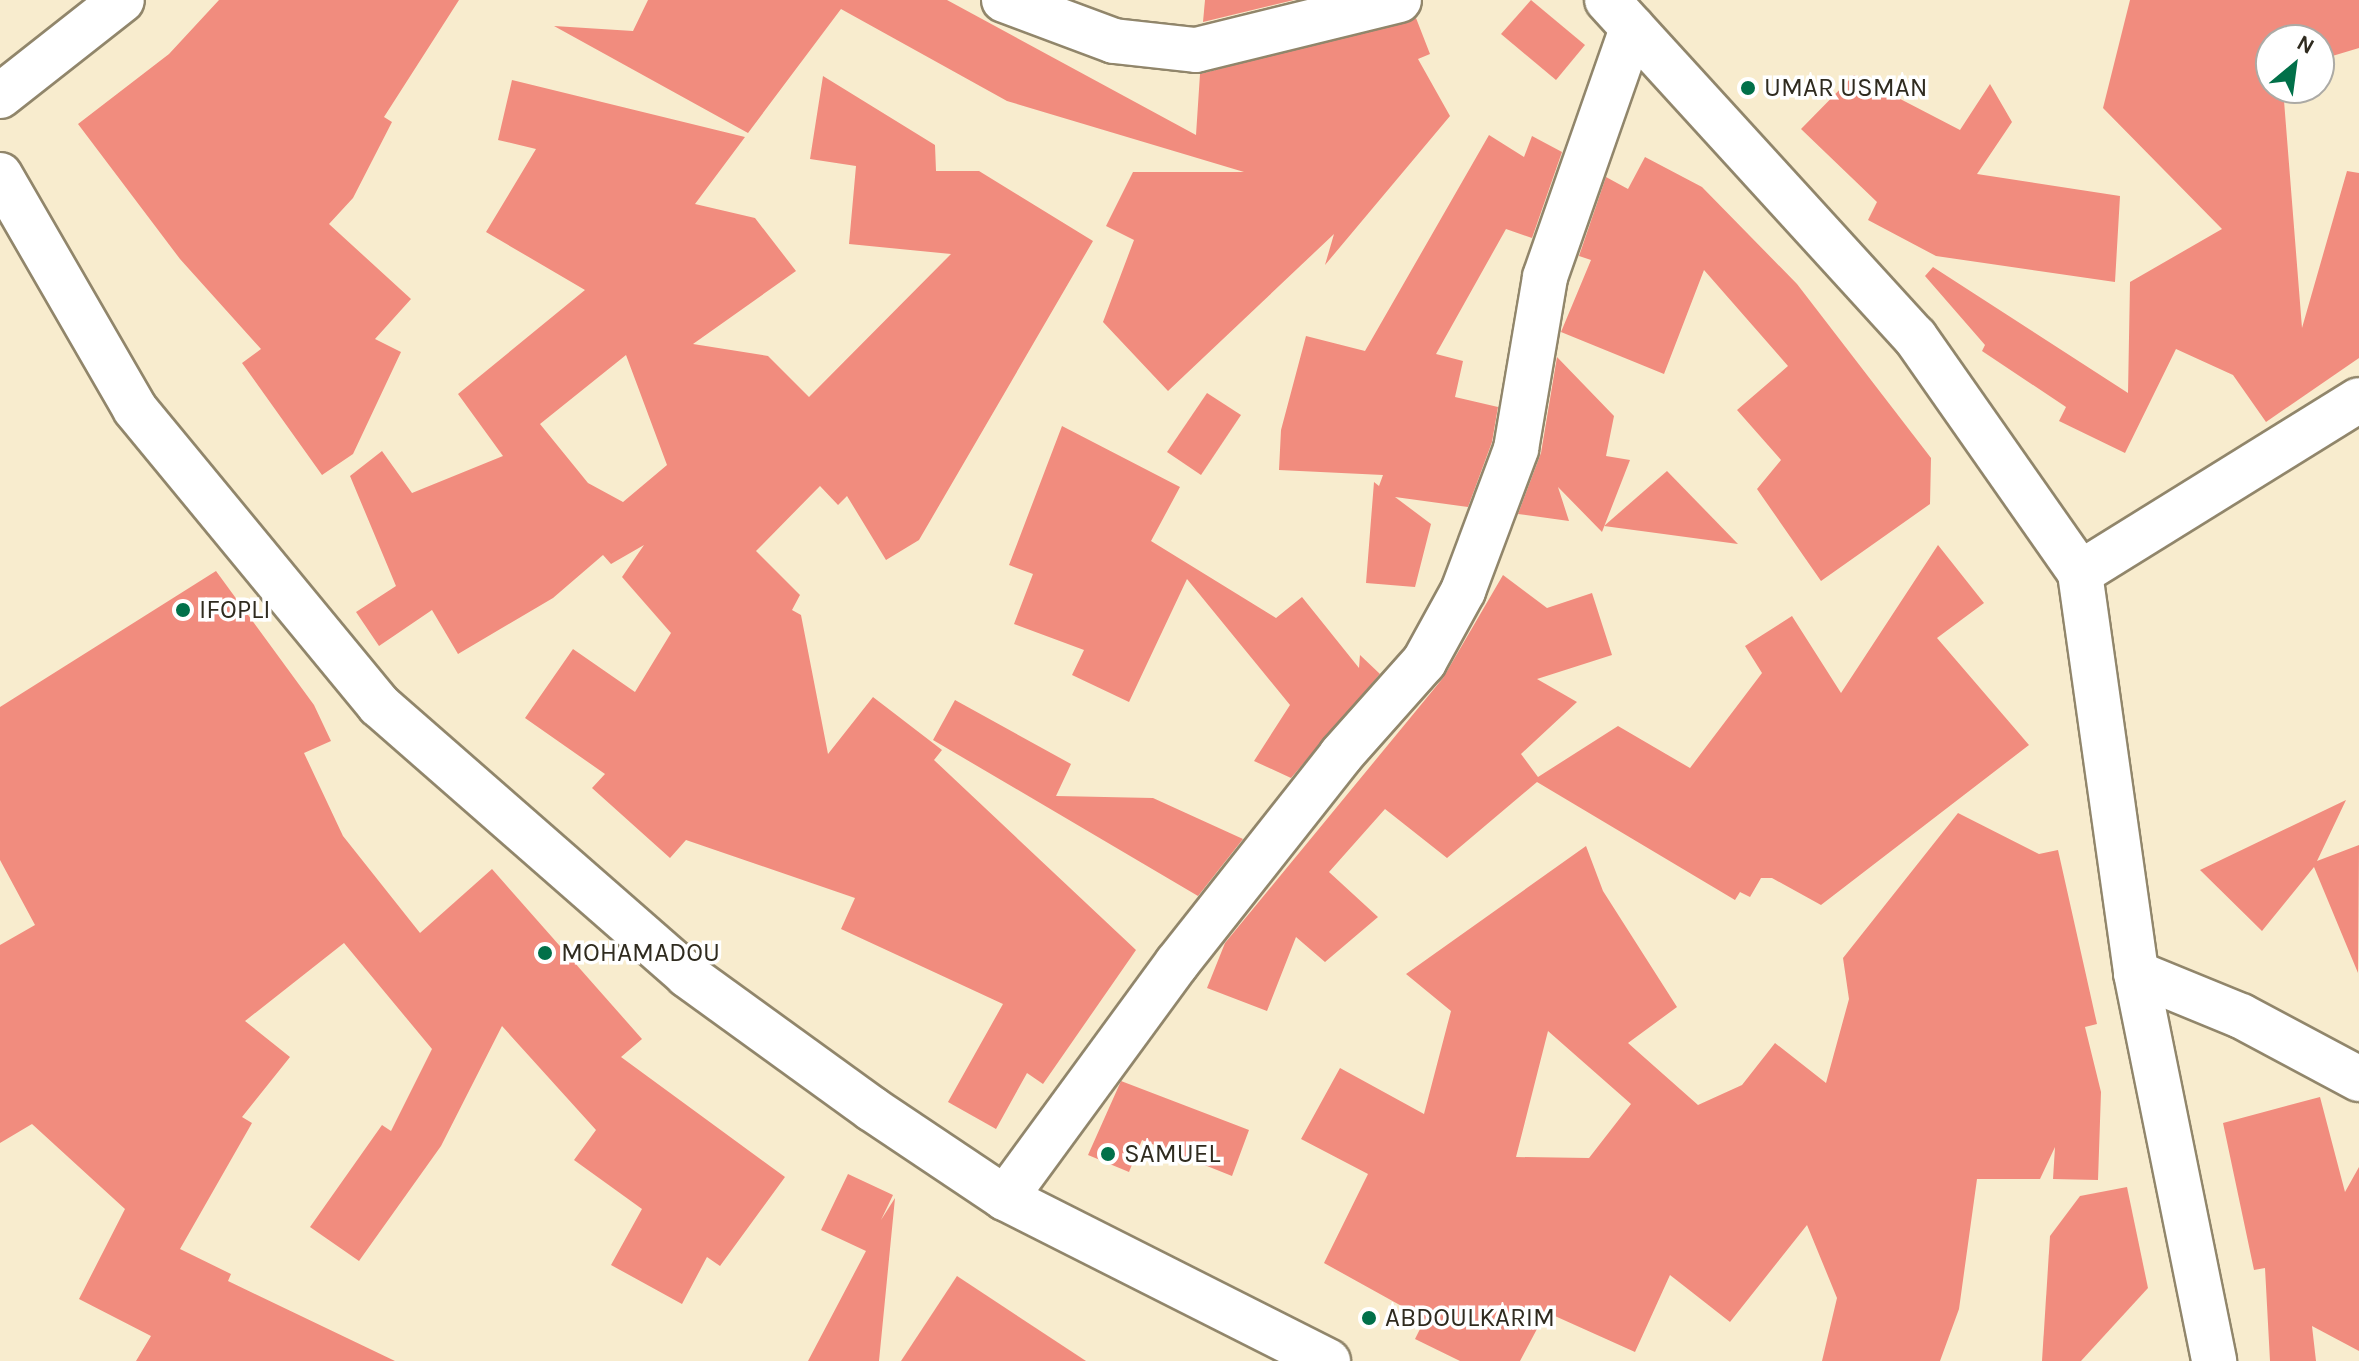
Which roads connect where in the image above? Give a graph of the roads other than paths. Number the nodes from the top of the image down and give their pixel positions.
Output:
1 (122, 0) edge
2 (1004, 0) edge
3 (1399, 0) edge
4 (1619, 14) edge
5 (0, 96) edge
6 (0, 175) edge
7 (2359, 400) edge
8 (2080, 573) junction
9 (2136, 973) junction
10 (2359, 1079) edge
11 (1005, 1198) junction
12 (1328, 1361) edge
13 (2214, 1361) edge

1 - 5 street
2 - 3 street
4 - 8 street
4 - 11 street
6 - 11 street
7 - 8 street
8 - 9 street
9 - 10 street
9 - 13 street
11 - 12 street

